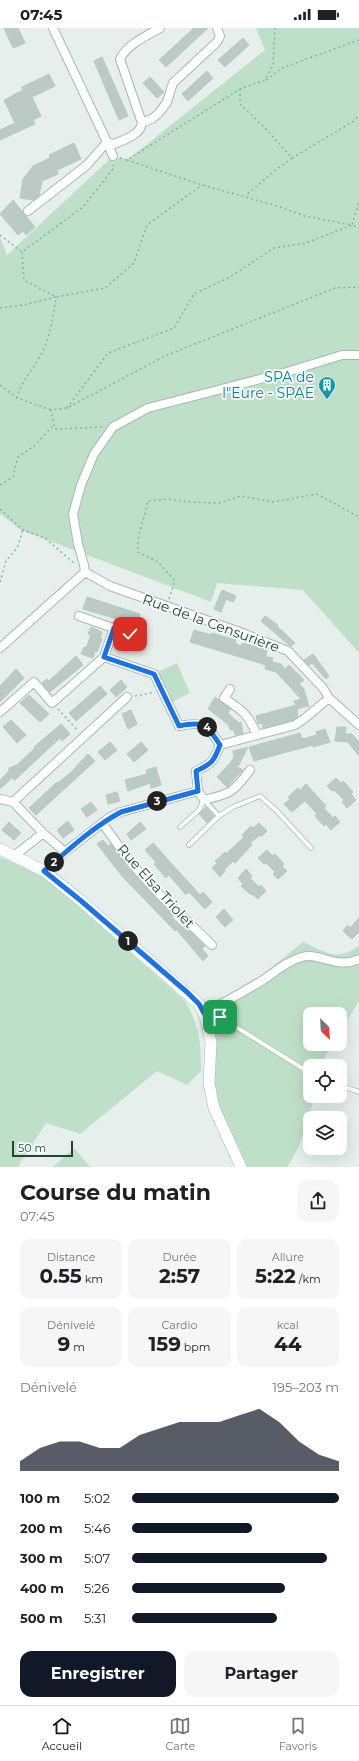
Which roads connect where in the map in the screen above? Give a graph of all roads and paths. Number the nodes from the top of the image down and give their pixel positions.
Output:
1 (53, 28) edge
2 (160, 28) edge
3 (217, 28) edge
4 (275, 28) edge
5 (359, 40) edge
6 (265, 80) junction
7 (240, 89) junction
8 (359, 115) edge
9 (142, 123) junction
10 (106, 142) junction
11 (113, 156) junction
12 (292, 158) junction
13 (127, 160) junction
14 (202, 185) junction
15 (245, 196) junction
16 (359, 202) edge
17 (28, 211) dead end
18 (352, 225) junction
19 (359, 228) edge
20 (0, 234) edge
21 (22, 252) junction
22 (359, 287) edge
23 (56, 297) junction
24 (0, 308) edge
25 (359, 355) edge
26 (0, 385) edge
27 (17, 398) junction
28 (67, 408) junction
29 (51, 410) junction
30 (54, 425) junction
31 (113, 427) junction
32 (0, 485) edge
33 (0, 508) edge
34 (359, 517) edge
35 (23, 530) junction
36 (85, 572) junction
37 (0, 582) edge
38 (167, 607) junction
39 (79, 616) dead end
40 (114, 628) junction
41 (130, 634) dead end
42 (0, 648) edge
43 (104, 657) junction
44 (230, 689) dead end
45 (162, 691) junction
46 (127, 697) joint
47 (329, 698) junction
48 (52, 703) junction
49 (0, 712) edge
50 (359, 725) edge
51 (257, 735) junction
52 (83, 737) junction
53 (220, 745) junction
54 (250, 770) dead end
55 (198, 791) junction
56 (0, 799) edge
57 (204, 800) junction
58 (13, 802) junction
59 (219, 816) junction
60 (103, 824) junction
61 (180, 826) dead end
62 (43, 833) junction
63 (189, 846) dead end
64 (311, 848) dead end
65 (0, 849) edge
66 (65, 852) junction
67 (14, 856) junction
68 (44, 871) junction
69 (212, 945) dead end
70 (359, 959) edge
71 (204, 1013) junction
72 (303, 1069) edge
73 (347, 1088) edge
74 (359, 1092) edge
75 (241, 1167) edge

1 - 10 street
2 - 9 street
3 - 9 street
4 - 6 path
5 - 6 path
6 - 7 path
7 - 12 path
7 - 13 path
8 - 12 path
9 - 10 street
10 - 11 street
10 - 17 street
11 - 13 path
11 - 21 path
12 - 15 path
13 - 14 path
14 - 15 path
14 - 23 path
15 - 18 path
16 - 18 path
18 - 19 path
18 - 28 path
20 - 21 path
21 - 23 path
22 - 28 path
23 - 24 path
23 - 27 path
25 - 31 street
26 - 27 path
27 - 29 path
28 - 29 path
29 - 30 path
30 - 31 path
30 - 32 path
31 - 36 street
33 - 35 path
34 - 38 path
35 - 36 path
35 - 37 path
36 - 38 street, Rue de la Censurière
36 - 42 street
38 - 47 street, Rue de la Censurière
39 - 40 street
40 - 41 street
40 - 43 street
43 - 45 street
43 - 48 street
44 - 51 street
45 - 46 path
45 - 53 street
46 - 52 street
47 - 50 street, Rue de la Censurière
47 - 51 street
48 - 49 street
48 - 52 path
51 - 53 street
52 - 58 street
53 - 55 street
54 - 57 street
55 - 57 street
55 - 60 street
56 - 58 street
57 - 59 lane
57 - 61 lane
58 - 62 street
59 - 63 lane
59 - 64 lane
60 - 66 street
60 - 69 street, Rue Elsa Triolet
62 - 66 street
62 - 67 street
65 - 67 street
66 - 68 street
67 - 68 street
68 - 71 street
70 - 71 street
71 - 72 lane
71 - 75 street
73 - 74 lane

